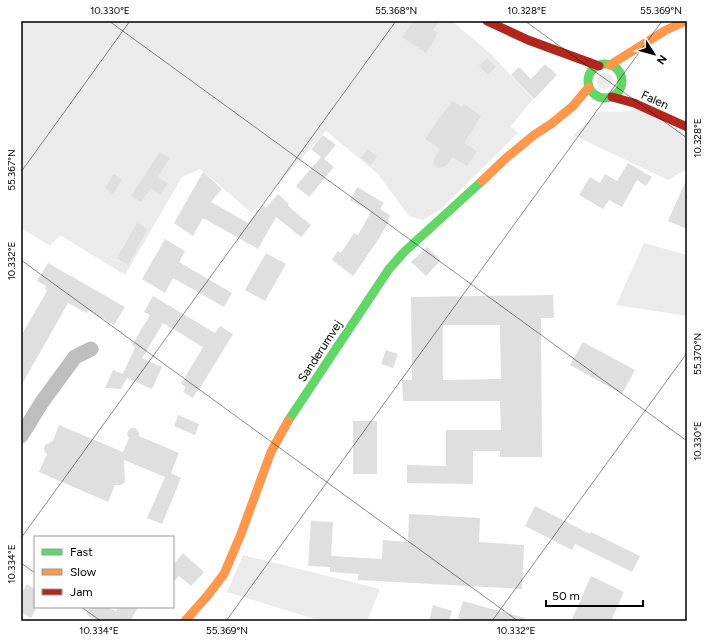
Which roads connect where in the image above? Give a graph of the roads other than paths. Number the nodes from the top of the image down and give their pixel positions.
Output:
1 (487, 21) edge
2 (686, 21) edge
3 (687, 26) edge
4 (672, 37) dead end
5 (538, 44) junction
6 (561, 61) dead end
7 (610, 65) junction
8 (599, 66) junction
9 (578, 75) dead end
10 (589, 84) junction
11 (612, 97) junction
12 (601, 98) junction
13 (652, 101) dead end
14 (593, 106) dead end
15 (687, 126) edge
16 (560, 129) dead end
17 (534, 135) junction
18 (91, 349) dead end
19 (21, 436) edge
20 (186, 621) edge

1 - 5 street
2 - 7 street
3 - 4 street
5 - 6 street
5 - 8 street
7 - 8 street
7 - 11 street
8 - 10 street
9 - 10 street
10 - 12 street
10 - 17 street, Sanderumvej
11 - 12 street
11 - 15 street, Falen
12 - 14 street
13 - 15 street, Falen
16 - 17 street
17 - 20 street, Sanderumvej
18 - 19 street

